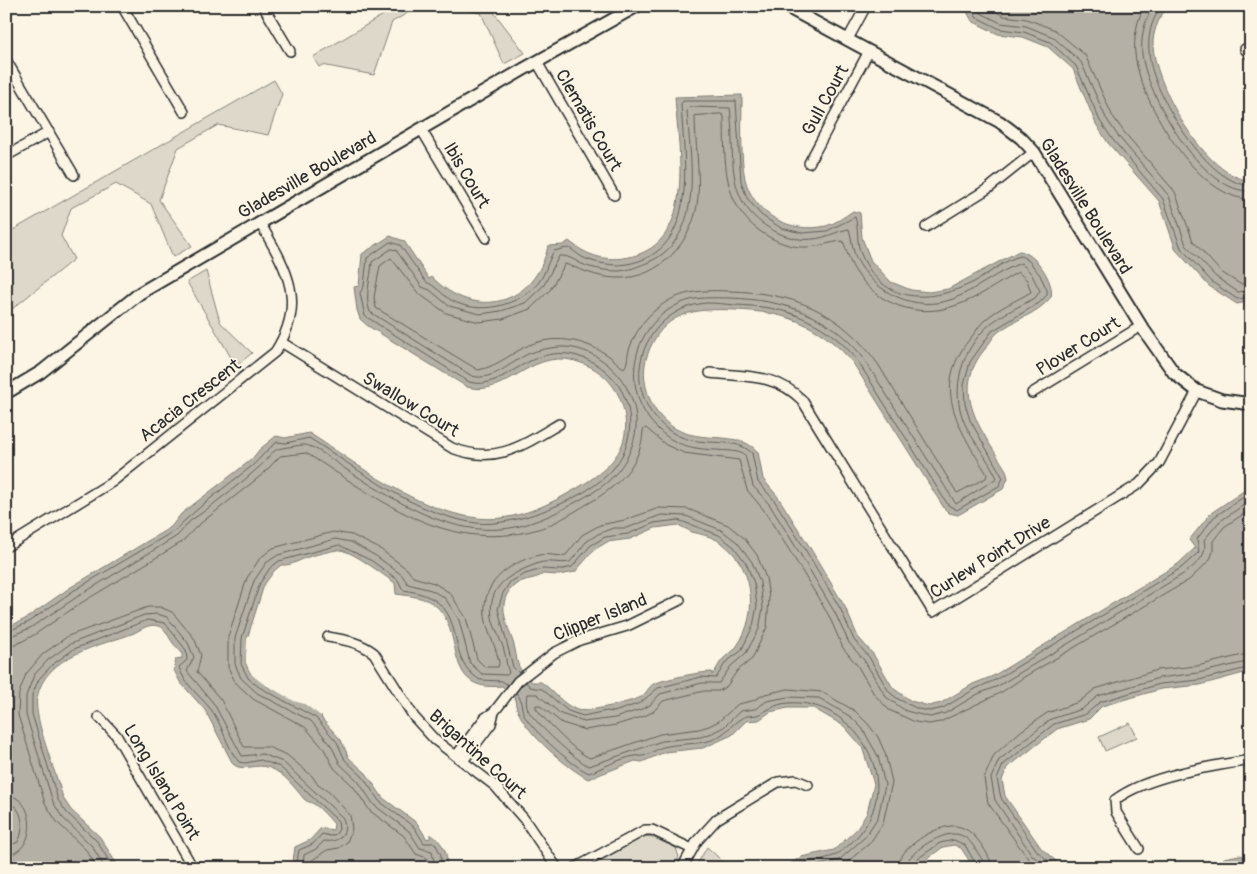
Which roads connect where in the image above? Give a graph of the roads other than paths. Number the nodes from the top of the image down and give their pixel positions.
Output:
1 (122, 6) edge
2 (263, 6) edge
3 (637, 6) edge
4 (785, 6) edge
5 (866, 6) edge
6 (848, 40) junction
7 (290, 51) dead end
8 (869, 51) junction
9 (6, 60) edge
10 (537, 62) junction
11 (184, 112) dead end
12 (421, 129) junction
13 (49, 132) junction
14 (1034, 152) junction
15 (6, 156) edge
16 (809, 163) dead end
17 (74, 175) dead end
18 (614, 195) dead end
19 (260, 223) junction
20 (926, 227) dead end
21 (486, 238) dead end
22 (1141, 326) junction
23 (281, 342) junction
24 (710, 374) dead end
25 (1197, 391) junction
26 (6, 393) edge
27 (1032, 393) dead end
28 (1251, 404) edge
29 (559, 424) dead end
30 (6, 547) edge
31 (680, 600) dead end
32 (328, 637) dead end
33 (99, 717) dead end
34 (460, 758) junction
35 (1251, 760) edge
36 (808, 785) dead end
37 (692, 849) junction
38 (1139, 849) dead end
39 (193, 868) edge
40 (557, 868) edge
41 (575, 868) edge
42 (682, 868) edge

1 - 11 street
2 - 7 street
3 - 10 street, Gladesville Boulevard
4 - 6 street, Gladesville Boulevard
5 - 6 street
6 - 8 street, Gladesville Boulevard
8 - 14 street, Gladesville Boulevard
8 - 16 street, Gull Court
9 - 13 street
10 - 12 street, Gladesville Boulevard
10 - 18 street, Clematis Court
12 - 19 street, Gladesville Boulevard
12 - 21 street, Ibis Court
13 - 15 street
13 - 17 street
14 - 20 street
14 - 22 street, Gladesville Boulevard
19 - 23 street, Acacia Crescent
19 - 26 street, Gladesville Boulevard
22 - 25 street, Gladesville Boulevard
22 - 27 street, Plover Court
23 - 29 street, Swallow Court
23 - 30 street, Acacia Crescent
24 - 25 street, Curlew Point Drive
25 - 28 street, Gladesville Boulevard
31 - 34 street, Clipper Island
32 - 34 street, Brigantine Court
33 - 39 street, Long Island Point
34 - 40 street, Brigantine Court
35 - 38 street
36 - 37 street
37 - 41 street
37 - 42 street

